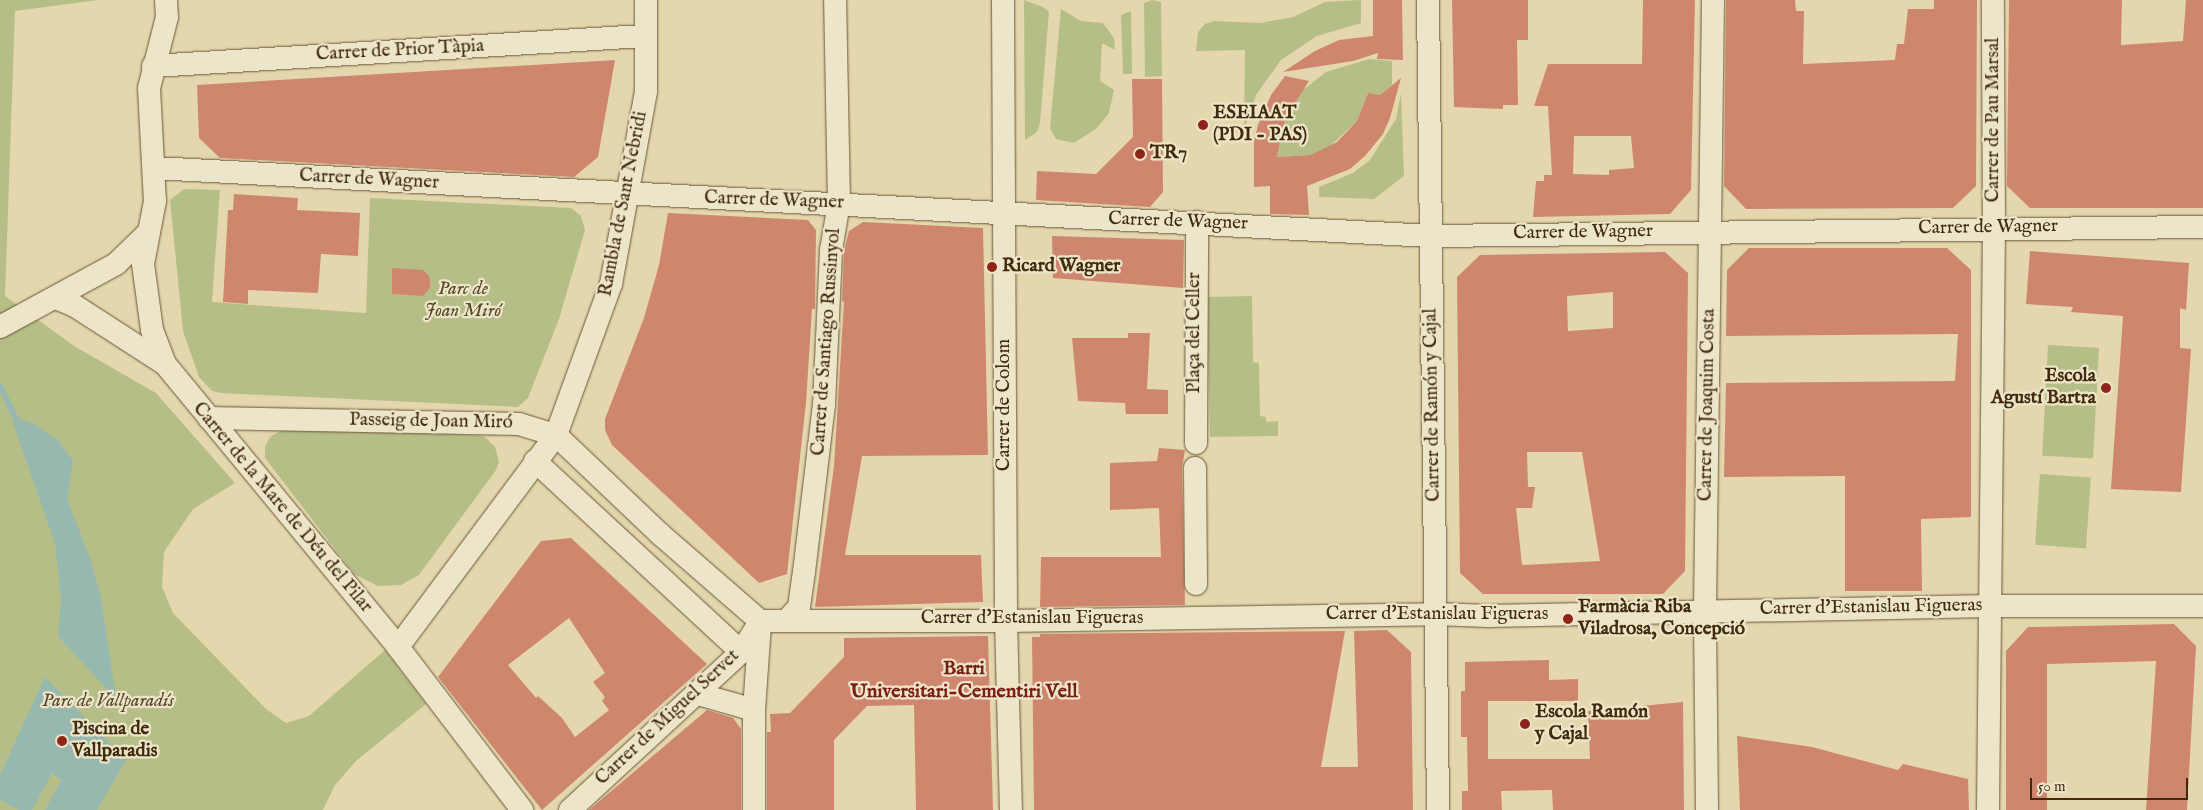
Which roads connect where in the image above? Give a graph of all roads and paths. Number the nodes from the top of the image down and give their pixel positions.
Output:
1 (166, 0) edge
2 (646, 0) edge
3 (835, 0) edge
4 (1003, 0) edge
5 (1428, 0) edge
6 (1713, 0) edge
7 (1993, 0) edge
8 (646, 36) junction
9 (153, 66) junction
10 (154, 168) junction
11 (628, 192) junction
12 (839, 204) junction
13 (1005, 214) junction
14 (1197, 222) junction
15 (2203, 227) edge
16 (1994, 229) junction
17 (1710, 232) junction
18 (148, 233) junction
19 (1431, 236) junction
20 (56, 298) junction
21 (0, 327) edge
22 (165, 364) junction
23 (209, 418) junction
24 (556, 434) junction
25 (1196, 443) dead end
26 (535, 461) junction
27 (1195, 468) dead end
28 (1195, 600) junction
29 (1990, 606) junction
30 (2203, 606) edge
31 (1705, 611) junction
32 (1436, 614) junction
33 (788, 619) junction
34 (760, 621) junction
35 (1006, 621) junction
36 (398, 647) junction
37 (741, 652) junction
38 (698, 694) junction
39 (754, 710) junction
40 (522, 810) edge
41 (570, 810) edge
42 (754, 810) edge
43 (1011, 810) edge
44 (1438, 810) edge
45 (1707, 810) edge
46 (1988, 810) edge

1 - 9 street, Carrer de la Mare de Déu del Pilar
2 - 8 street, Rambla de Sant Nebridi
3 - 12 street, Carrer de Santiago Russinyol
4 - 13 street, Carrer de Colom
5 - 19 street, Carrer de Ramón y Cajal
6 - 17 street, Carrer de Joaquim Costa
7 - 16 street, Carrer de Pau Marsal
8 - 9 street, Carrer de Prior Tàpia
8 - 11 street, Rambla de Sant Nebridi
9 - 10 street, Carrer de la Mare de Déu del Pilar
10 - 11 street, Carrer de Wagner
10 - 18 street, Carrer de la Mare de Déu del Pilar
11 - 12 street, Carrer de Wagner
11 - 24 street, Rambla de Sant Nebridi
12 - 13 street, Carrer de Wagner
12 - 33 street, Carrer de Santiago Russinyol
13 - 14 street, Carrer de Wagner
13 - 35 street, Carrer de Colom
14 - 19 street, Carrer de Wagner
14 - 25 street, Plaça del Celler
15 - 16 street, Carrer de Wagner
16 - 17 street, Carrer de Wagner
16 - 29 street, Carrer de Pau Marsal
17 - 19 street, Carrer de Wagner
17 - 31 street, Carrer de Joaquim Costa
18 - 20 street
18 - 22 street, Carrer de la Mare de Déu del Pilar
19 - 32 street, Carrer de Ramón y Cajal
20 - 21 street
20 - 22 street
22 - 23 street, Carrer de la Mare de Déu del Pilar
23 - 24 street, Passeig de Joan Miró
23 - 36 street, Carrer de la Mare de Déu del Pilar
24 - 26 street, Rambla de Sant Nebridi
24 - 34 street, Passeig de Joan Miró
26 - 36 street, Rambla de Sant Nebridi
26 - 37 street
27 - 28 street
28 - 32 street, Carrer d'Estanislau Figueras
28 - 35 street, Carrer d'Estanislau Figueras
29 - 30 street, Carrer d'Estanislau Figueras
29 - 31 street, Carrer d'Estanislau Figueras
29 - 46 street, Carrer de Pau Marsal
31 - 32 street, Carrer d'Estanislau Figueras
31 - 45 street, Carrer de Joaquim Costa
32 - 44 street, Carrer de Ramón y Cajal
33 - 34 street, Carrer d'Estanislau Figueras
33 - 35 street, Carrer d'Estanislau Figueras
34 - 37 street, Carrer de Miguel Servet
34 - 39 street
35 - 43 street, Carrer de Colom
36 - 40 street, Carrer de la Mare de Déu del Pilar
37 - 38 street, Carrer de Miguel Servet
38 - 39 street
38 - 41 street, Carrer de Miguel Servet
39 - 42 street

